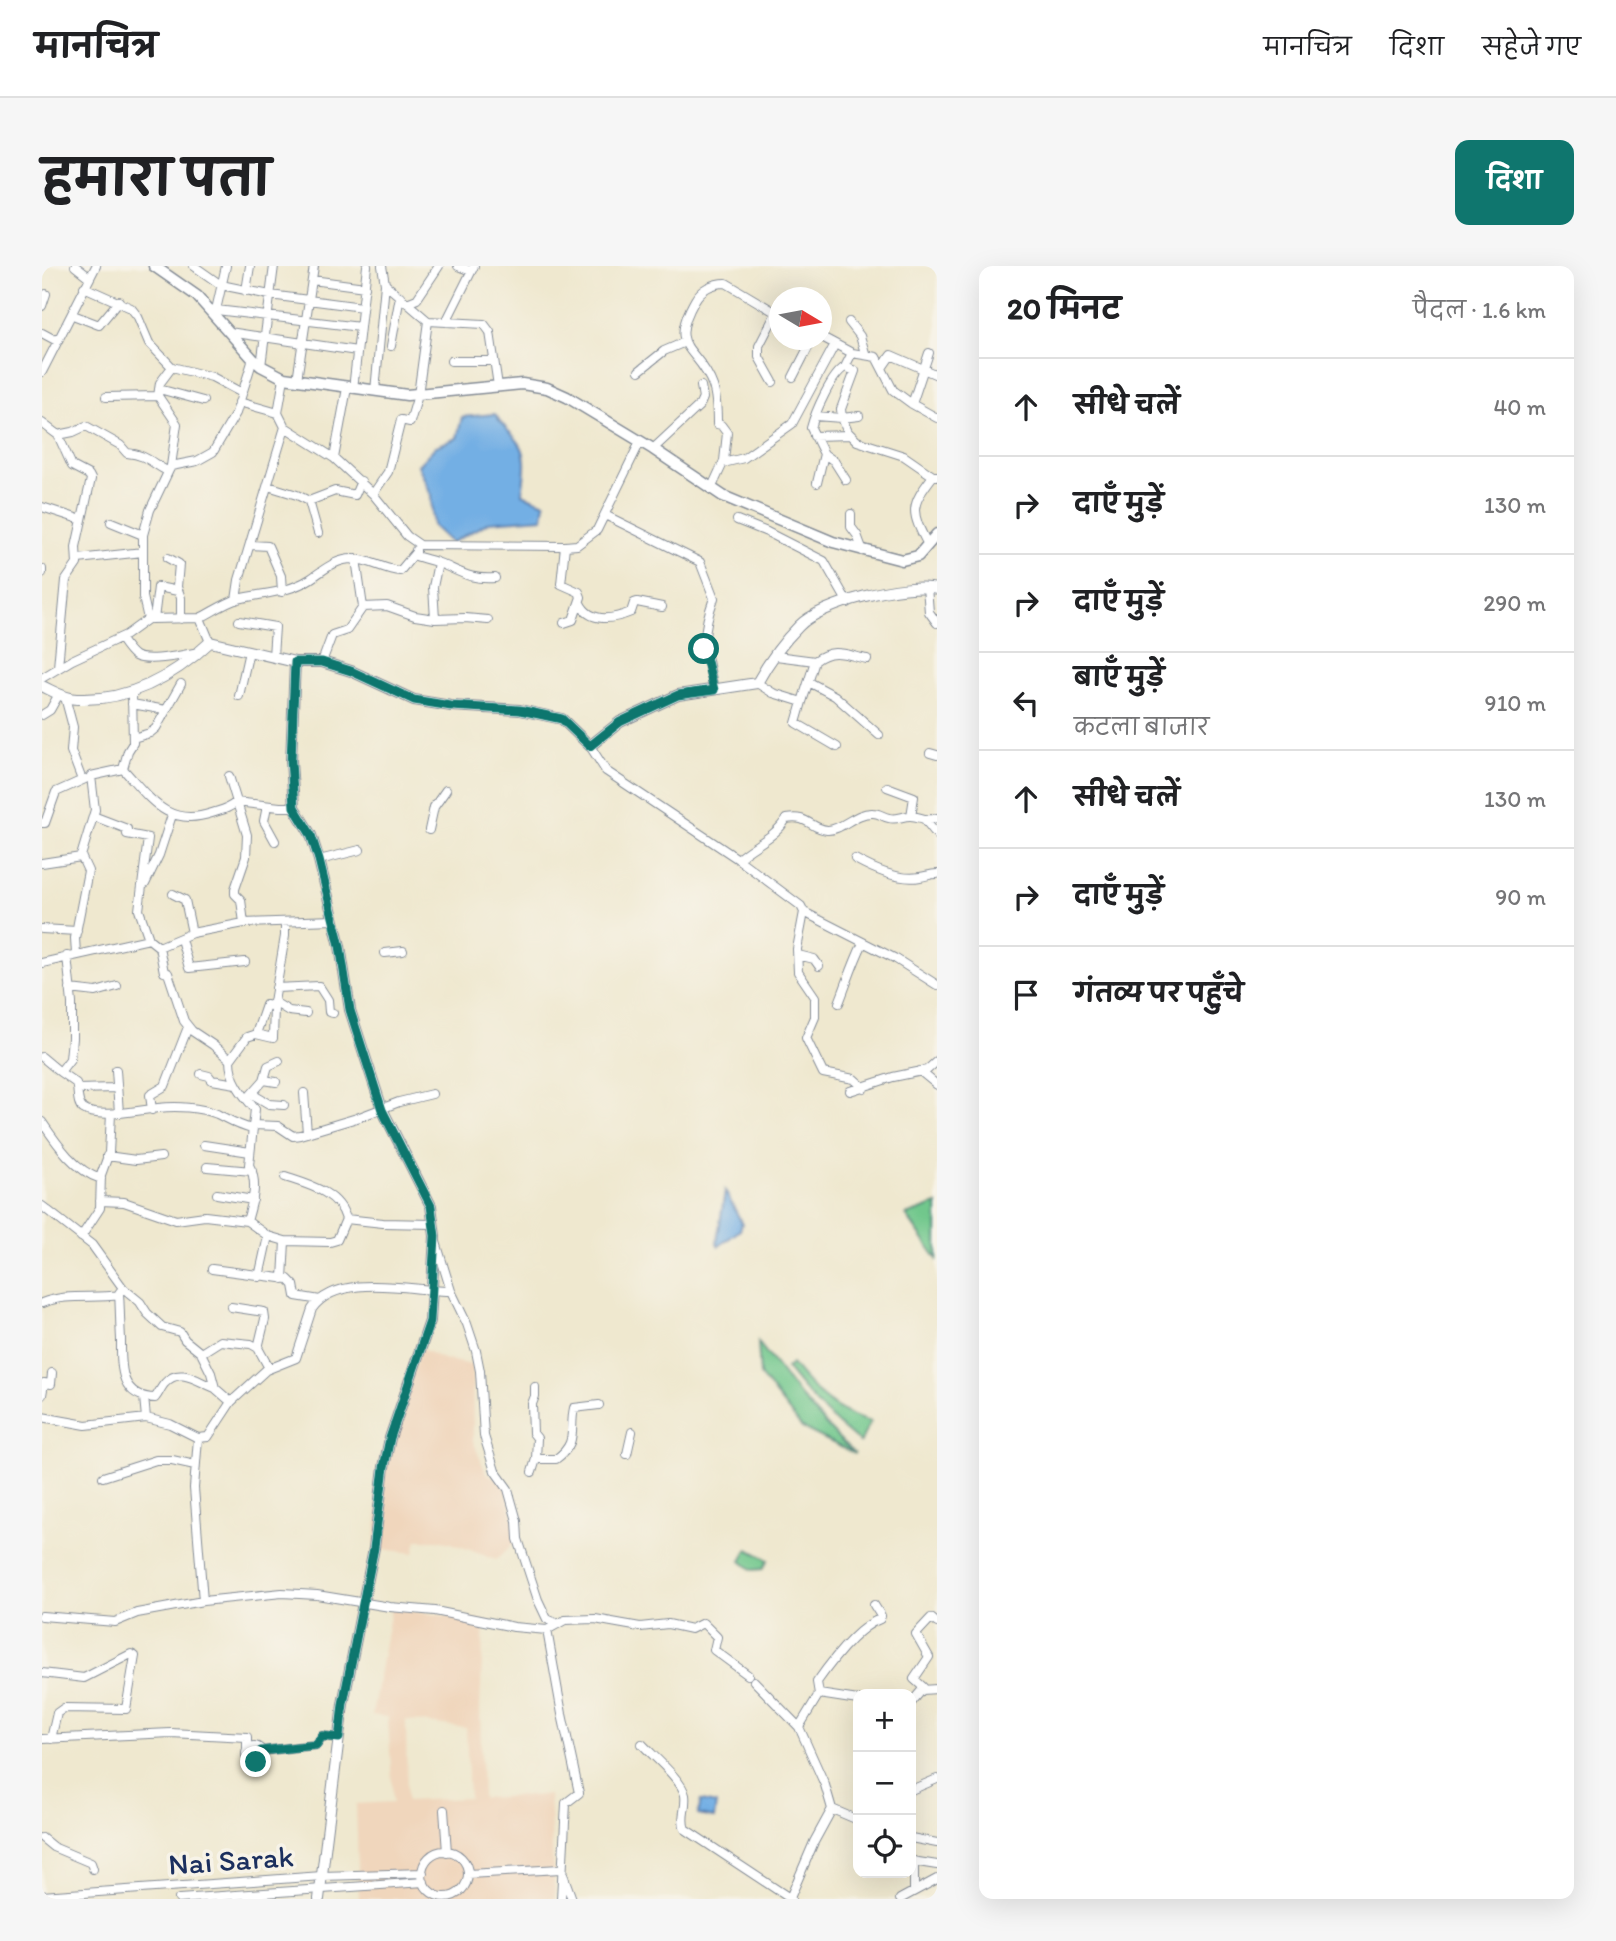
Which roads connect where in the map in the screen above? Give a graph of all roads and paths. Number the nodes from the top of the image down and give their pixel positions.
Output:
1 (75, 266) edge
2 (96, 266) edge
3 (154, 266) edge
4 (194, 266) edge
5 (226, 266) edge
6 (250, 266) edge
7 (274, 266) edge
8 (314, 266) edge
9 (367, 266) edge
10 (382, 266) edge
11 (439, 266) edge
12 (458, 266) edge
13 (473, 269) edge
14 (89, 277) junction
15 (312, 280) junction
16 (385, 284) junction
17 (221, 285) junction
18 (84, 287) junction
19 (365, 287) junction
20 (246, 290) junction
21 (46, 294) dead end
22 (270, 295) junction
23 (400, 296) junction
24 (119, 301) junction
25 (309, 301) junction
26 (407, 303) junction
27 (42, 306) edge
28 (362, 307) junction
29 (212, 309) junction
30 (769, 309) edge
31 (73, 315) junction
32 (267, 316) junction
33 (306, 321) junction
34 (428, 321) junction
35 (446, 322) junction
36 (849, 322) dead end
37 (360, 327) junction
38 (769, 329) edge
39 (42, 332) edge
40 (229, 332) junction
41 (265, 337) junction
42 (57, 341) junction
43 (303, 342) junction
44 (685, 342) junction
45 (832, 342) edge
46 (835, 344) junction
47 (391, 346) dead end
48 (807, 350) edge
49 (357, 351) junction
50 (852, 353) junction
51 (929, 353) dead end
52 (865, 354) junction
53 (451, 361) dead end
54 (494, 361) junction
55 (257, 363) junction
56 (172, 367) junction
57 (845, 368) junction
58 (882, 368) junction
59 (923, 369) junction
60 (639, 371) dead end
61 (42, 372) edge
62 (937, 375) edge
63 (793, 377) dead end
64 (284, 378) junction
65 (297, 380) junction
66 (773, 382) dead end
67 (498, 386) junction
68 (701, 386) dead end
69 (350, 388) junction
70 (375, 391) junction
71 (159, 393) junction
72 (242, 393) junction
73 (418, 395) junction
74 (106, 397) dead end
75 (203, 401) dead end
76 (239, 402) junction
77 (912, 404) junction
78 (278, 414) junction
79 (815, 416) junction
80 (859, 416) dead end
81 (842, 418) junction
82 (937, 418) edge
83 (42, 423) edge
84 (285, 427) junction
85 (58, 435) junction
86 (850, 435) junction
87 (814, 436) junction
88 (640, 442) junction
89 (653, 449) junction
90 (824, 454) junction
91 (334, 458) junction
92 (723, 463) junction
93 (169, 469) junction
94 (935, 476) edge
95 (846, 480) dead end
96 (361, 481) junction
97 (817, 483) dead end
98 (268, 486) junction
99 (711, 489) junction
100 (373, 494) junction
101 (309, 501) junction
102 (42, 507) edge
103 (851, 514) dead end
104 (605, 515) junction
105 (82, 520) junction
106 (737, 520) dead end
107 (111, 522) dead end
108 (318, 533) dead end
109 (937, 534) edge
110 (143, 535) junction
111 (251, 545) junction
112 (420, 545) junction
113 (928, 545) junction
114 (565, 546) junction
115 (863, 551) junction
116 (143, 552) junction
117 (415, 553) junction
118 (169, 558) dead end
119 (78, 559) junction
120 (356, 559) junction
121 (438, 563) junction
122 (495, 578) dead end
123 (932, 588) edge
124 (178, 591) junction
125 (282, 592) junction
126 (236, 600) junction
127 (580, 603) junction
128 (848, 603) junction
129 (363, 607) junction
130 (662, 607) dead end
131 (200, 618) junction
132 (151, 619) junction
133 (181, 619) junction
134 (435, 619) junction
135 (488, 620) dead end
136 (239, 621) dead end
137 (564, 623) dead end
138 (937, 623) edge
139 (120, 638) junction
140 (210, 642) junction
141 (201, 651) junction
142 (249, 651) junction
143 (273, 656) junction
144 (776, 656) junction
145 (867, 659) dead end
146 (815, 661) junction
147 (295, 662) junction
148 (322, 662) junction
149 (58, 667) junction
150 (42, 678) edge
151 (809, 682) junction
152 (757, 683) junction
153 (181, 684) dead end
154 (42, 686) edge
155 (714, 690) junction
156 (132, 692) junction
157 (239, 695) dead end
158 (62, 696) junction
159 (802, 702) junction
160 (132, 704) junction
161 (166, 710) junction
162 (42, 715) edge
163 (879, 735) dead end
164 (133, 738) junction
165 (590, 746) junction
166 (836, 747) dead end
167 (123, 769) junction
168 (91, 776) junction
169 (229, 776) dead end
170 (82, 780) junction
171 (887, 787) dead end
172 (446, 790) dead end
173 (236, 802) junction
174 (267, 806) junction
175 (294, 807) junction
176 (172, 814) junction
177 (93, 816) junction
178 (911, 816) junction
179 (937, 818) edge
180 (925, 820) junction
181 (42, 823) edge
182 (429, 830) dead end
183 (937, 835) edge
184 (275, 841) dead end
185 (360, 849) dead end
186 (81, 858) junction
187 (737, 859) junction
188 (855, 859) dead end
189 (319, 860) junction
190 (42, 863) edge
191 (937, 874) edge
192 (141, 892) junction
193 (173, 894) dead end
194 (804, 912) junction
195 (334, 920) junction
196 (285, 922) junction
197 (244, 923) junction
198 (42, 929) edge
199 (77, 931) junction
200 (192, 933) junction
201 (149, 939) junction
202 (181, 939) junction
203 (863, 943) junction
204 (159, 947) junction
205 (404, 951) dead end
206 (385, 953) dead end
207 (71, 955) junction
208 (798, 956) junction
209 (245, 962) dead end
210 (42, 963) edge
211 (819, 966) dead end
212 (937, 985) edge
213 (117, 986) dead end
214 (276, 988) junction
215 (70, 989) junction
216 (839, 1003) dead end
217 (272, 1004) junction
218 (306, 1013) dead end
219 (333, 1013) dead end
220 (188, 1027) junction
221 (256, 1034) junction
222 (42, 1059) edge
223 (230, 1059) junction
224 (937, 1060) edge
225 (278, 1061) dead end
226 (116, 1070) dead end
227 (920, 1071) junction
228 (60, 1072) junction
229 (201, 1074) dead end
230 (264, 1080) junction
231 (276, 1082) dead end
232 (236, 1084) junction
233 (937, 1085) edge
234 (115, 1088) junction
235 (864, 1088) junction
236 (78, 1089) junction
237 (850, 1091) dead end
238 (304, 1093) dead end
239 (432, 1094) dead end
240 (249, 1097) junction
241 (284, 1105) dead end
242 (152, 1110) junction
243 (382, 1110) junction
244 (115, 1113) junction
245 (42, 1122) edge
246 (252, 1127) junction
247 (307, 1133) junction
248 (204, 1145) dead end
249 (250, 1152) junction
250 (107, 1156) junction
251 (161, 1157) dead end
252 (207, 1167) dead end
253 (252, 1171) junction
254 (285, 1177) dead end
255 (101, 1179) junction
256 (217, 1194) dead end
257 (253, 1200) junction
258 (100, 1201) junction
259 (42, 1206) edge
260 (346, 1219) junction
261 (247, 1222) junction
262 (433, 1224) junction
263 (268, 1236) junction
264 (435, 1236) junction
265 (81, 1237) junction
266 (285, 1241) junction
267 (212, 1269) dead end
268 (259, 1277) junction
269 (283, 1279) junction
270 (121, 1291) junction
271 (431, 1291) junction
272 (451, 1291) junction
273 (320, 1300) junction
274 (42, 1303) edge
275 (231, 1307) dead end
276 (258, 1348) junction
277 (201, 1353) junction
278 (269, 1368) junction
279 (52, 1373) dead end
280 (535, 1387) dead end
281 (215, 1388) junction
282 (42, 1395) edge
283 (144, 1397) junction
284 (231, 1402) junction
285 (599, 1405) dead end
286 (42, 1418) edge
287 (146, 1418) junction
288 (632, 1432) dead end
289 (198, 1438) junction
290 (627, 1454) dead end
291 (536, 1459) junction
292 (195, 1465) junction
293 (532, 1472) dead end
294 (103, 1478) dead end
295 (203, 1601) junction
296 (363, 1602) junction
297 (874, 1605) dead end
298 (42, 1616) edge
299 (937, 1623) edge
300 (558, 1624) junction
301 (547, 1630) junction
302 (42, 1673) edge
303 (937, 1689) edge
304 (922, 1690) junction
305 (818, 1694) junction
306 (916, 1697) edge
307 (853, 1699) edge
308 (799, 1727) junction
309 (339, 1738) junction
310 (47, 1739) edge
311 (642, 1744) dead end
312 (247, 1749) junction
313 (261, 1751) junction
314 (937, 1779) edge
315 (916, 1788) edge
316 (832, 1809) junction
317 (444, 1810) dead end
318 (853, 1818) edge
319 (42, 1838) edge
320 (916, 1839) edge
321 (937, 1843) edge
322 (447, 1852) junction
323 (916, 1862) edge
324 (937, 1865) edge
325 (93, 1868) dead end
326 (561, 1869) junction
327 (468, 1874) junction
328 (322, 1876) junction
329 (423, 1877) junction
330 (914, 1878) edge
331 (937, 1879) edge
332 (202, 1885) junction
333 (914, 1891) junction
334 (320, 1894) edge
335 (42, 1896) edge
336 (203, 1898) edge
337 (450, 1898) edge
338 (179, 1899) edge
339 (561, 1899) edge
340 (572, 1899) edge
341 (790, 1899) edge
342 (900, 1899) edge

1 - 14 street
2 - 14 street
3 - 29 main road
4 - 17 street
5 - 17 street
6 - 20 street
7 - 22 street
8 - 15 street
9 - 19 street
10 - 16 street
11 - 26 street
12 - 13 street
13 - 35 street
14 - 18 street
15 - 19 street
15 - 25 street
16 - 23 street
16 - 70 street
17 - 20 street
17 - 29 street
18 - 24 street
18 - 31 street
19 - 28 street
20 - 22 street
21 - 27 street
22 - 25 street
22 - 32 street
23 - 26 street
23 - 47 street
24 - 31 street
24 - 56 street
25 - 28 street
25 - 33 street
26 - 34 street
28 - 37 street
29 - 32 street
29 - 40 main road
30 - 44 street
31 - 42 street
32 - 33 street
32 - 41 street
33 - 37 street
33 - 43 street
34 - 35 street
34 - 73 street
35 - 54 street
36 - 52 street
37 - 49 street
38 - 66 street
39 - 42 street
40 - 41 street
40 - 55 main road
41 - 43 street
41 - 55 street
42 - 61 street
43 - 49 street
43 - 65 street
44 - 60 street
44 - 92 street
45 - 46 street
46 - 50 street
46 - 92 street
48 - 63 street
49 - 69 street
50 - 52 street
50 - 57 street
51 - 59 street
52 - 58 street
53 - 54 street
54 - 67 street
55 - 64 main road
55 - 72 street
56 - 71 street
56 - 72 street
57 - 79 street
57 - 81 street
58 - 59 street
58 - 77 street
59 - 62 street
59 - 77 street
64 - 65 main road
64 - 78 street
65 - 69 main road
67 - 73 main road
67 - 88 main road
68 - 89 street
69 - 70 main road
69 - 91 street
70 - 73 main road
71 - 74 street
71 - 75 street
71 - 93 street
72 - 76 street
73 - 100 street
76 - 78 street
76 - 93 street
77 - 82 street
78 - 84 street
79 - 81 street
79 - 87 street
80 - 81 street
81 - 86 street
83 - 85 street
84 - 91 street
84 - 98 street
85 - 93 street
85 - 105 street
86 - 87 street
86 - 94 street
87 - 90 street
88 - 89 main road
88 - 104 street
89 - 99 main road
90 - 95 street
90 - 97 street
91 - 96 street
92 - 99 street
93 - 110 street
94 - 113 street
96 - 100 street
96 - 101 street
98 - 101 street
98 - 111 street
99 - 115 main road
100 - 112 street
101 - 108 street
102 - 105 street
103 - 115 street
104 - 114 street
104 - 155 street
105 - 119 street
106 - 128 street
107 - 110 street
109 - 113 main road
110 - 116 street
111 - 125 street
111 - 126 street
112 - 114 street
112 - 117 street
113 - 115 main road
114 - 127 street
116 - 119 street
116 - 132 street
117 - 120 street
117 - 121 street
118 - 124 street
119 - 149 street
120 - 125 street
120 - 129 street
121 - 122 street
121 - 134 street
123 - 128 street
123 - 138 street
124 - 132 street
124 - 133 street
125 - 126 street
126 - 131 street
127 - 130 street
127 - 137 street
128 - 144 street
129 - 134 street
129 - 148 street
131 - 133 street
131 - 140 street
132 - 133 street
132 - 139 street
134 - 135 street
136 - 143 street
139 - 141 street
139 - 149 street
140 - 141 street
140 - 142 street
141 - 156 street
142 - 143 street
142 - 157 street
143 - 147 street
144 - 146 street
144 - 152 street
145 - 146 street
146 - 151 street
147 - 148 street
147 - 175 street
148 - 165 street
149 - 150 street
151 - 159 street
151 - 163 street
152 - 155 street
152 - 159 street
153 - 161 street
154 - 158 street
155 - 165 street
156 - 158 street
156 - 160 street
158 - 162 street
158 - 170 street
159 - 166 street
160 - 161 street
160 - 164 street
161 - 164 street
164 - 167 street
165 - 187 street
167 - 168 street
167 - 176 street
168 - 170 street
168 - 177 street
169 - 173 street
170 - 181 street
171 - 178 street
172 - 182 street
173 - 174 street
173 - 176 street
173 - 197 street
174 - 175 street
174 - 184 street
175 - 189 street
176 - 192 street
177 - 186 street
177 - 192 street
178 - 180 street
178 - 187 street
179 - 180 street
180 - 183 street
185 - 189 street
186 - 190 street
186 - 199 street
187 - 194 street
188 - 191 street
189 - 195 street
192 - 201 street
193 - 200 street
194 - 203 street
194 - 208 street
195 - 196 street
195 - 243 street
196 - 197 street
196 - 214 street
197 - 200 street
198 - 199 street
199 - 207 street
200 - 202 street
201 - 204 street
201 - 207 street
202 - 204 street
202 - 209 street
203 - 212 street
203 - 216 street
204 - 220 street
205 - 206 street
207 - 210 street
207 - 215 street
208 - 211 street
208 - 235 street
213 - 215 street
214 - 217 street
214 - 219 street
215 - 228 street
217 - 218 street
217 - 221 street
217 - 221 street
220 - 223 street
220 - 242 street
221 - 223 street
222 - 228 street
223 - 232 street
224 - 227 street
225 - 230 street
226 - 234 street
227 - 233 street
227 - 235 street
228 - 236 street
229 - 232 street
230 - 231 street
230 - 240 street
232 - 240 street
234 - 236 street
234 - 244 street
235 - 237 street
236 - 244 street
238 - 247 street
239 - 243 street
240 - 241 street
240 - 246 street
242 - 244 street
242 - 246 street
243 - 247 street
243 - 262 street
244 - 250 street
245 - 255 street
246 - 247 street
246 - 249 street
248 - 249 street
249 - 253 street
250 - 251 street
250 - 255 street
252 - 253 street
253 - 257 street
254 - 260 street
255 - 258 street
256 - 257 street
257 - 261 street
258 - 261 street
258 - 265 street
259 - 265 street
260 - 262 street
260 - 266 street
261 - 263 street
262 - 264 street
263 - 266 street
263 - 268 street
264 - 271 street
264 - 272 street
265 - 270 street
266 - 269 street
267 - 268 street
268 - 269 street
269 - 273 street
270 - 274 street
270 - 277 street
270 - 283 street
271 - 272 street
271 - 273 street
271 - 296 street
272 - 300 street
273 - 278 street
275 - 276 street
276 - 277 street
276 - 278 street
277 - 281 street
278 - 284 street
279 - 282 street
280 - 291 street
281 - 283 street
281 - 284 street
283 - 287 street
284 - 289 street
285 - 291 street
286 - 287 street
287 - 289 street
288 - 290 street
289 - 292 street
291 - 293 street
292 - 294 street
292 - 295 street
295 - 296 street
295 - 298 street
296 - 301 street
296 - 309 street
297 - 305 street
299 - 304 street
300 - 301 street
300 - 308 street
301 - 326 street
302 - 310 street
303 - 304 street
304 - 306 street
305 - 307 street
305 - 308 street
308 - 316 street
309 - 313 street
309 - 328 street
310 - 312 street
311 - 341 street
312 - 313 street
312 - 313 street
314 - 315 street
316 - 318 street
316 - 341 street
317 - 322 street
319 - 325 street
320 - 321 street
322 - 327 street
322 - 329 street
323 - 324 street
326 - 327 street
326 - 339 street
326 - 340 street
327 - 337 street
328 - 329 street, Nai Sarak
328 - 332 street, Nai Sarak
328 - 334 street
329 - 334 street
329 - 337 street
330 - 333 street
331 - 333 street
332 - 335 street, Nai Sarak
332 - 336 street
333 - 342 street
334 - 336 street
336 - 338 street

